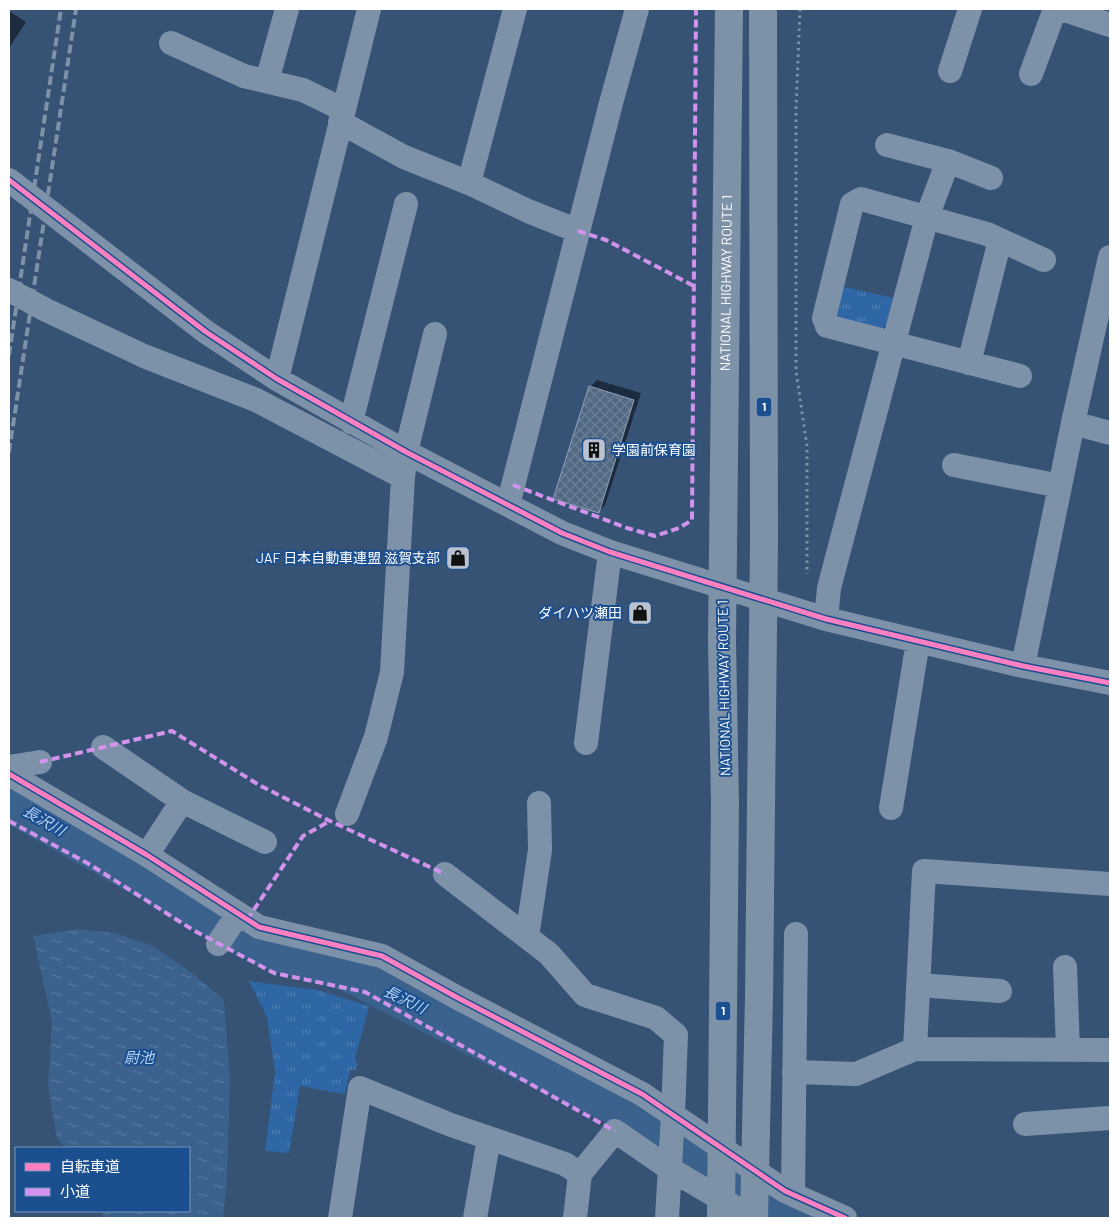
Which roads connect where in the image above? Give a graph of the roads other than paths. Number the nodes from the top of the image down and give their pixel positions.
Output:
1 (287, 9) edge
2 (369, 9) edge
3 (515, 9) edge
4 (637, 9) edge
5 (729, 9) edge
6 (763, 9) edge
7 (970, 9) edge
8 (1055, 9) edge
9 (1062, 9) edge
10 (1110, 25) edge
11 (171, 43) dead end
12 (950, 71) dead end
13 (1030, 74) dead end
14 (267, 82) junction
15 (342, 116) junction
16 (887, 144) dead end
17 (948, 161) junction
18 (991, 178) dead end
19 (9, 180) edge
20 (469, 183) junction
21 (406, 204) dead end
22 (927, 217) junction
23 (578, 231) junction
24 (1000, 240) junction
25 (1110, 258) edge
26 (1044, 260) dead end
27 (9, 290) edge
28 (435, 334) dead end
29 (894, 343) junction
30 (969, 363) junction
31 (1020, 376) dead end
32 (277, 379) junction
33 (351, 422) junction
34 (1072, 423) junction
35 (1110, 433) edge
36 (406, 452) junction
37 (954, 464) dead end
38 (403, 477) junction
39 (1060, 486) junction
40 (508, 505) junction
41 (610, 552) junction
42 (724, 587) junction
43 (763, 600) junction
44 (826, 619) junction
45 (918, 641) junction
46 (1024, 666) junction
47 (1110, 684) edge
48 (586, 744) dead end
49 (103, 747) dead end
50 (40, 762) dead end
51 (9, 767) edge
52 (9, 774) edge
53 (182, 801) junction
54 (539, 803) dead end
55 (891, 808) dead end
56 (347, 814) dead end
57 (265, 842) dead end
58 (147, 855) junction
59 (446, 874) dead end
60 (1110, 884) edge
61 (237, 915) junction
62 (796, 934) dead end
63 (527, 938) junction
64 (218, 943) dead end
65 (1065, 967) dead end
66 (918, 985) junction
67 (1000, 991) dead end
68 (915, 1049) junction
69 (1068, 1049) junction
70 (1110, 1050) edge
71 (794, 1072) junction
72 (674, 1115) junction
73 (1110, 1118) edge
74 (1025, 1124) dead end
75 (489, 1138) junction
76 (670, 1169) junction
77 (580, 1174) junction
78 (793, 1194) junction
79 (340, 1218) edge
80 (475, 1218) edge
81 (575, 1218) edge
82 (667, 1218) edge
83 (721, 1218) edge
84 (753, 1218) edge
85 (845, 1218) edge

1 - 14 street
2 - 15 street
3 - 20 street
4 - 23 street
5 - 42 highway, NATIONAL HIGHWAY ROUTE 1 / 1
6 - 43 highway, 1
7 - 12 street
8 - 13 street
9 - 10 street
11 - 14 street
14 - 15 street
15 - 20 street
15 - 32 street
16 - 17 street
17 - 18 street
17 - 22 street
19 - 32 street
20 - 23 street
21 - 33 street
22 - 24 street
22 - 29 street
22 - 29 street
23 - 40 street
24 - 26 street
24 - 30 street
25 - 34 street
27 - 38 street
28 - 36 street
29 - 30 street
29 - 44 street
30 - 31 street
32 - 33 street
33 - 36 street
34 - 35 street
34 - 39 street
36 - 38 street
36 - 40 street
37 - 39 street
38 - 56 street
39 - 46 street
40 - 41 street
41 - 42 street
41 - 48 street
42 - 43 street
42 - 83 highway, NATIONAL HIGHWAY ROUTE 1 / 1, bridge
43 - 44 street
43 - 84 highway, 1, bridge
44 - 45 street
45 - 46 street
45 - 55 street
46 - 47 street
49 - 53 street
50 - 51 street
52 - 58 street
53 - 57 street
53 - 58 street
54 - 63 street
58 - 61 street
59 - 63 street
60 - 66 street
61 - 64 street
61 - 72 street
62 - 71 street
63 - 72 street
65 - 69 street
66 - 67 street
66 - 68 street
68 - 69 street
68 - 71 street
69 - 70 street
71 - 78 street
72 - 76 street
72 - 78 street
73 - 74 street
75 - 77 street
75 - 79 street
75 - 80 street
76 - 77 street
76 - 82 street
76 - 84 street
77 - 81 street
78 - 85 street

